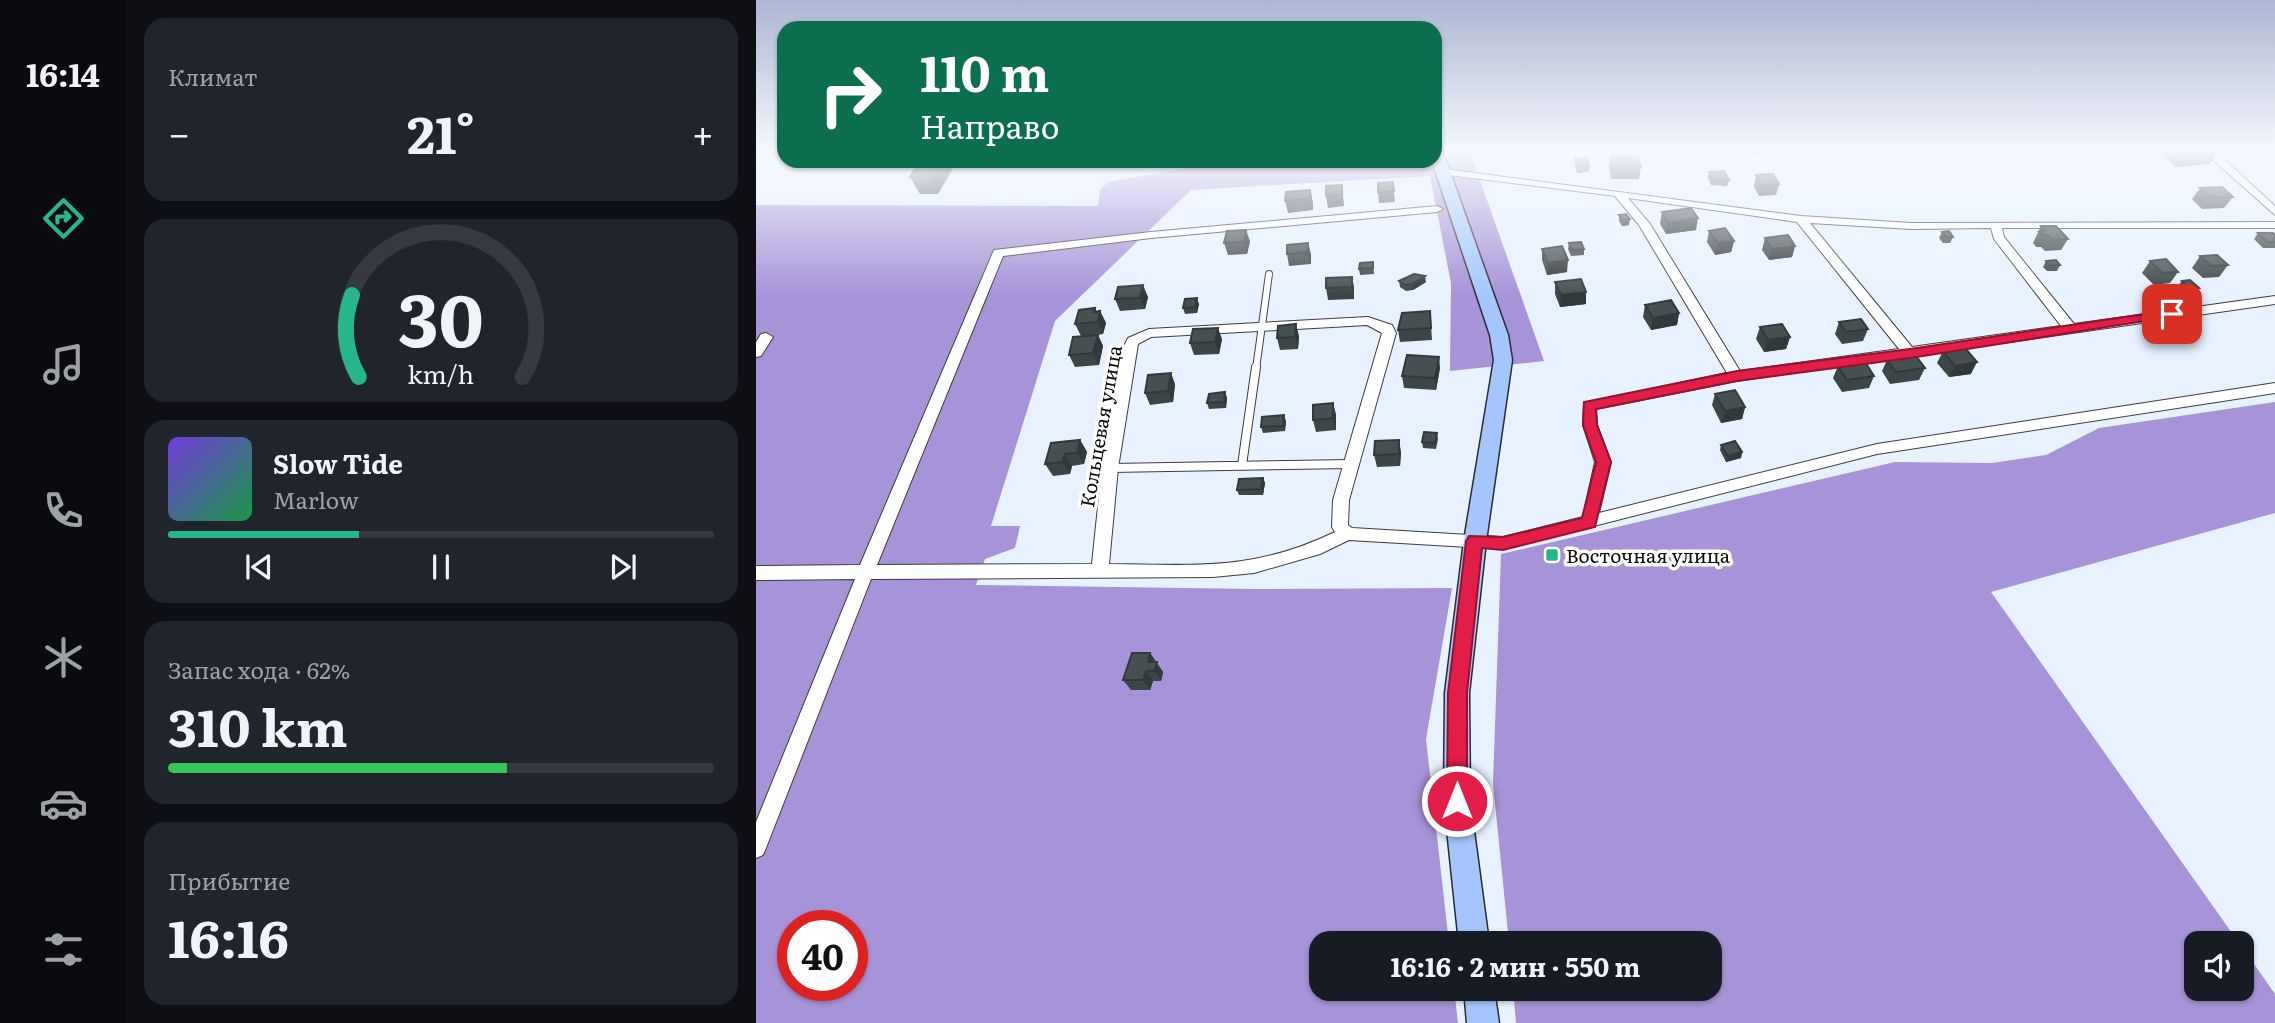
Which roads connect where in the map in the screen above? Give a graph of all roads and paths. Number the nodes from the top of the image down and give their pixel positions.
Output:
1 (1453, 200) edge
2 (1624, 200) edge
3 (1665, 200) edge
4 (2262, 200) edge
5 (1437, 209) dead end
6 (2275, 212) edge
7 (1801, 219) junction
8 (1996, 225) junction
9 (2275, 225) edge
10 (1269, 274) dead end
11 (2275, 300) edge
12 (1260, 327) junction
13 (2069, 327) junction
14 (766, 337) dead end
15 (756, 353) edge
16 (1910, 353) junction
17 (1737, 376) junction
18 (2275, 388) edge
19 (1351, 464) junction
20 (1242, 465) junction
21 (1110, 468) junction
22 (1589, 523) junction
23 (1348, 534) junction
24 (1475, 541) junction
25 (1100, 571) junction
26 (756, 573) edge
27 (865, 574) junction
28 (756, 848) edge
29 (1473, 931) edge
30 (1480, 1001) edge
31 (1483, 1023) edge

1 - 24 street
2 - 17 street
3 - 7 street
4 - 6 street
5 - 27 street
7 - 8 street
7 - 16 street
8 - 9 street
8 - 13 street
10 - 12 lane
11 - 13 street
12 - 19 street, Кольцевая улица
12 - 20 lane
12 - 21 street, Кольцевая улица
13 - 16 street
14 - 15 street
16 - 17 street
17 - 22 street
18 - 22 street
19 - 20 lane
19 - 23 street, Кольцевая улица
20 - 21 lane
21 - 25 street, Кольцевая улица
22 - 24 street
23 - 24 street
23 - 25 street
24 - 29 street
25 - 27 street
26 - 27 street
27 - 28 street
30 - 31 street

